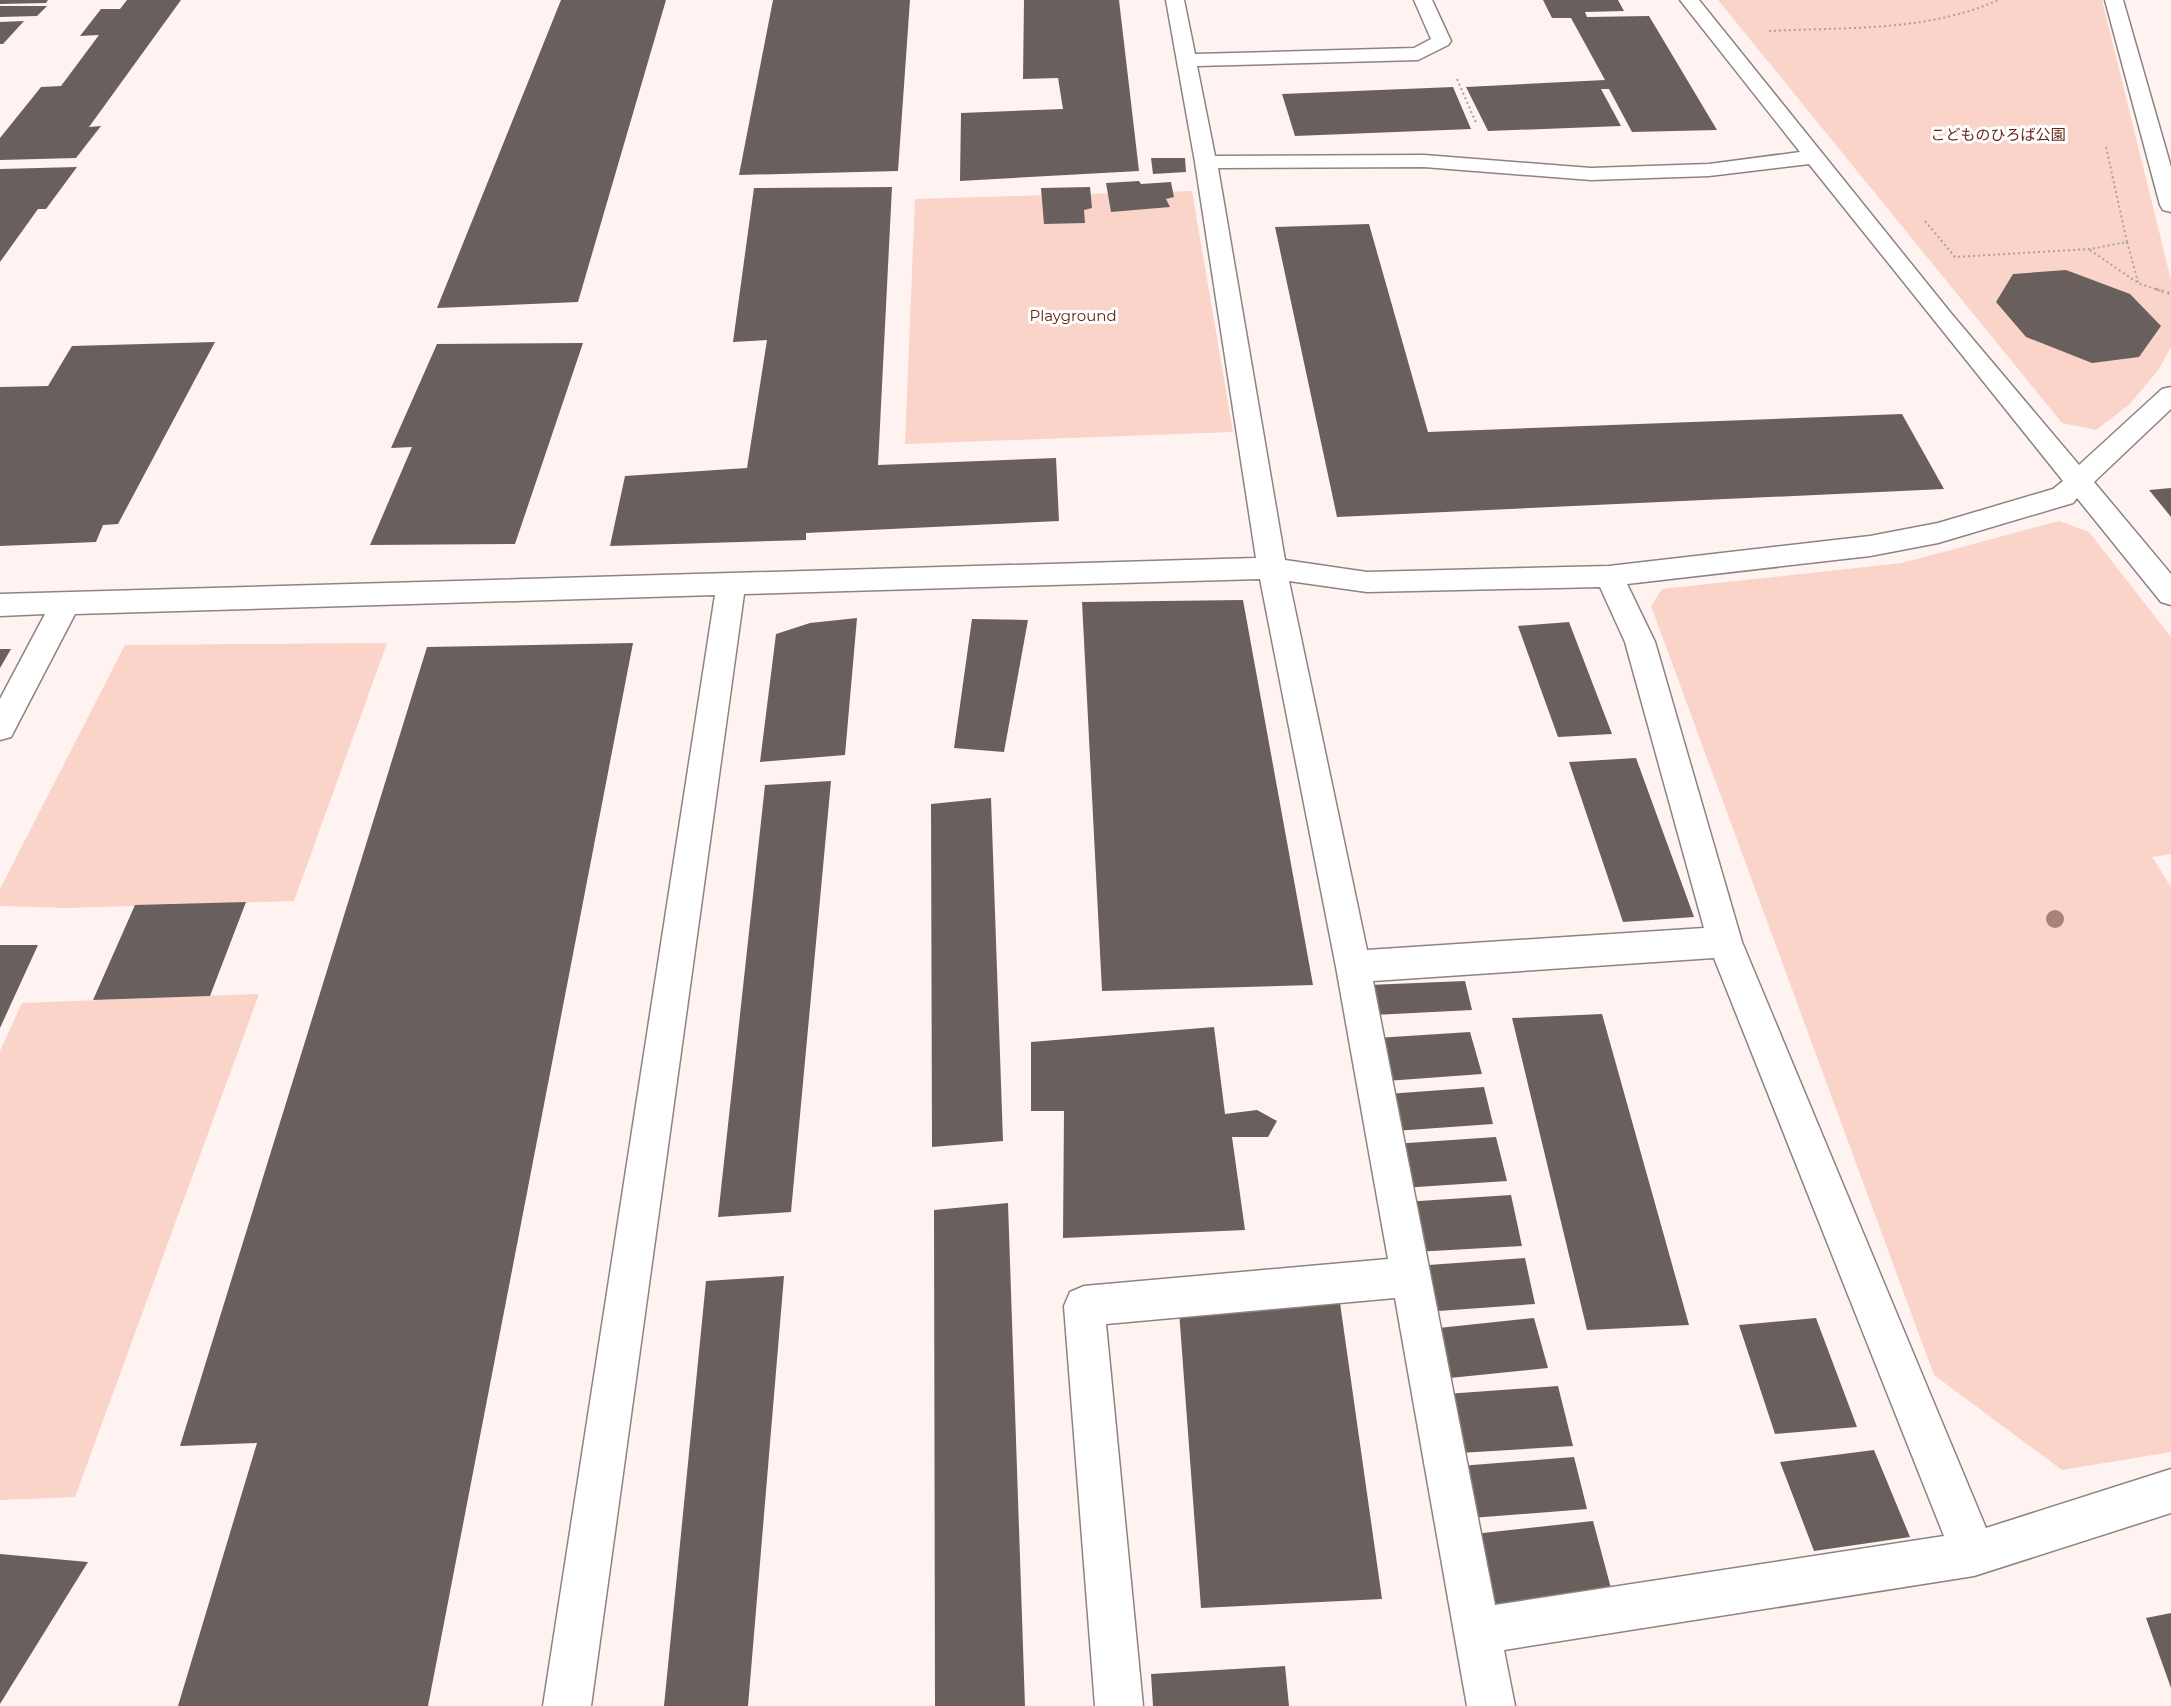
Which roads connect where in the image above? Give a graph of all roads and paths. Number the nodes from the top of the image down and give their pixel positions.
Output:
1 (1175, 0) edge
2 (1423, 0) edge
3 (1689, 0) edge
4 (1998, 0) edge
5 (2114, 0) edge
6 (1772, 40) dead end
7 (1441, 41) junction
8 (1188, 60) junction
9 (1480, 133) dead end
10 (2104, 138) dead end
11 (1814, 156) junction
12 (1206, 162) junction
13 (2171, 205) edge
14 (1925, 221) dead end
15 (2127, 242) junction
16 (2090, 249) junction
17 (2138, 284) junction
18 (2171, 294) edge
19 (2171, 395) edge
20 (2078, 482) junction
21 (1272, 568) junction
22 (1609, 576) junction
23 (731, 585) junction
24 (2171, 594) edge
25 (66, 603) junction
26 (0, 605) edge
27 (0, 728) edge
28 (1725, 942) junction
29 (1353, 967) junction
30 (1409, 1277) junction
31 (2171, 1491) edge
32 (1974, 1554) junction
33 (1475, 1631) junction
34 (567, 1706) edge
35 (1119, 1706) edge
36 (1491, 1706) edge

1 - 8 street
2 - 7 street
3 - 11 street
4 - 6 path
5 - 13 street
7 - 8 street
7 - 9 path
8 - 12 street
10 - 15 path
11 - 12 street
11 - 20 street
12 - 21 street
14 - 16 path
15 - 16 path
15 - 17 path
16 - 17 path
17 - 18 path
19 - 20 street
20 - 22 street
20 - 24 street
21 - 22 street
21 - 23 street
21 - 29 street
22 - 28 street
23 - 25 street
23 - 34 street
25 - 26 street
25 - 27 street
28 - 29 street
28 - 32 street
29 - 30 street
30 - 33 street
30 - 35 street
31 - 32 street
32 - 33 street
33 - 36 street

